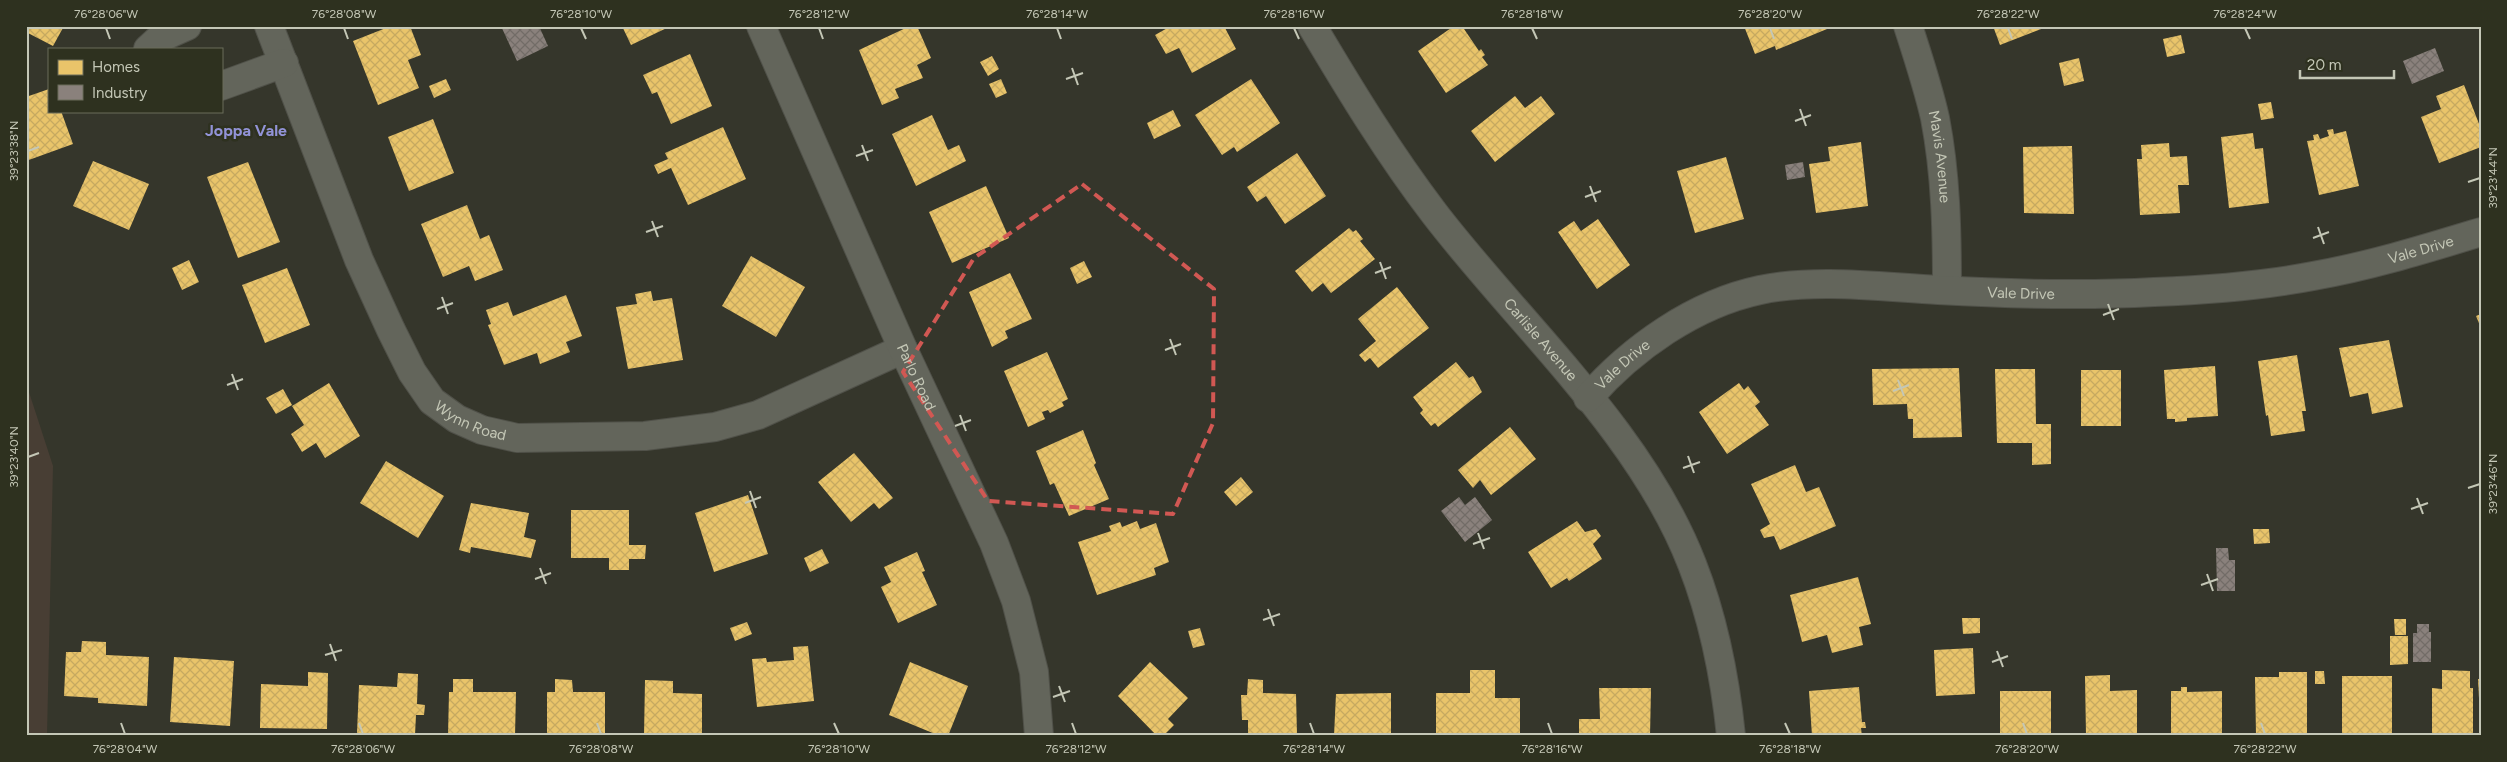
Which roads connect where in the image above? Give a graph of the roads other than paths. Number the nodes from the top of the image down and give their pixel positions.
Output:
1 (187, 26) edge
2 (269, 26) edge
3 (762, 26) edge
4 (1312, 26) edge
5 (1908, 26) edge
6 (149, 48) edge
7 (284, 63) junction
8 (222, 86) edge
9 (2481, 232) edge
10 (1947, 290) junction
11 (903, 348) junction
12 (1588, 398) junction
13 (1039, 736) edge
14 (1731, 736) edge

1 - 6 street
2 - 7 street, Wynn Road
3 - 11 street, Parlo Road
4 - 12 street, Carlisle Avenue
5 - 10 street, Mavis Avenue
7 - 8 street
7 - 11 street, Wynn Road
9 - 10 street, Vale Drive
10 - 12 street, Vale Drive
11 - 13 street, Parlo Road
12 - 14 street, Carlisle Avenue

